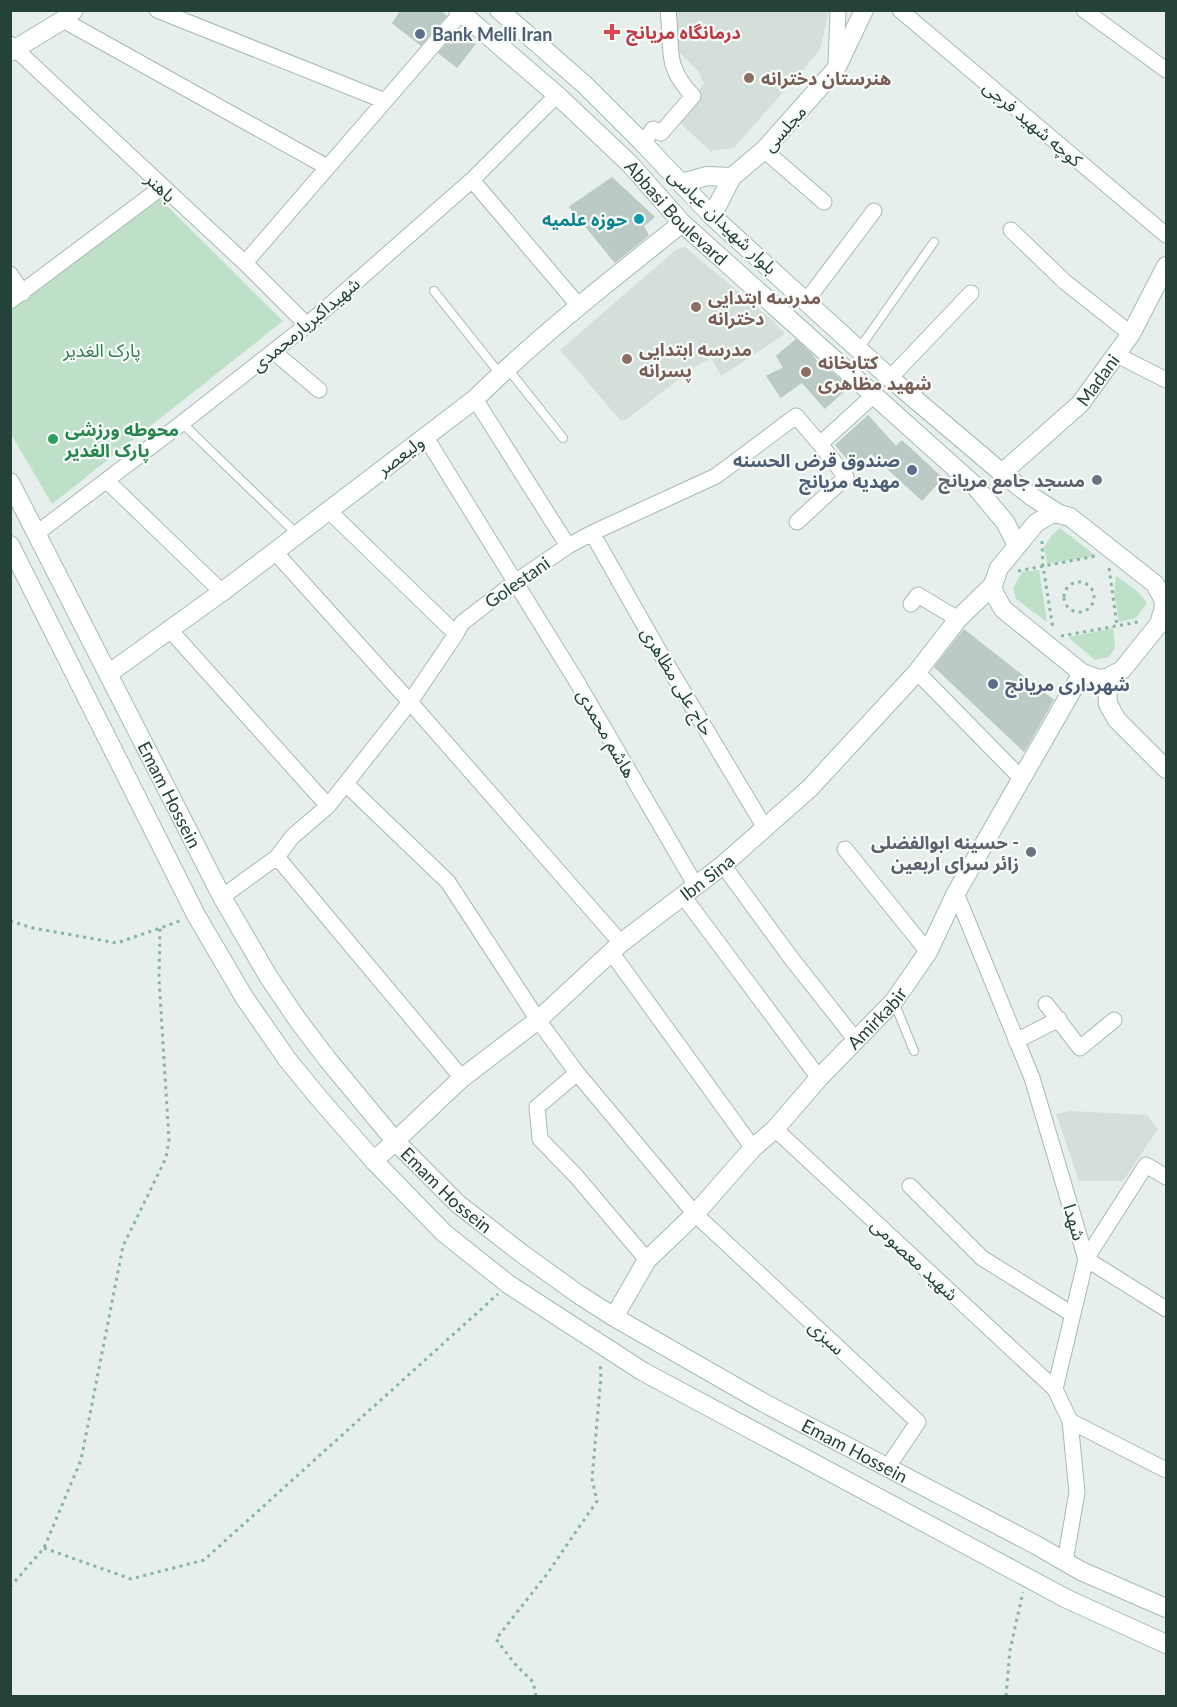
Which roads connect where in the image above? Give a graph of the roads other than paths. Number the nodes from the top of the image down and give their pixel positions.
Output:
1 (157, 10) edge
2 (499, 10) edge
3 (668, 10) edge
4 (838, 10) edge
5 (864, 10) edge
6 (900, 10) edge
7 (1084, 10) edge
8 (459, 12) edge
9 (69, 15) edge
10 (12, 49) edge
11 (836, 69) junction
12 (1167, 70) edge
13 (557, 95) junction
14 (385, 101) junction
15 (644, 142) junction
16 (764, 150) junction
17 (327, 167) junction
18 (732, 177) junction
19 (472, 180) junction
20 (682, 183) junction
21 (162, 187) junction
22 (824, 202) dead end
23 (874, 211) dead end
24 (712, 216) junction
25 (682, 223) junction
26 (1011, 230) dead end
27 (1167, 235) edge
28 (934, 242) dead end
29 (245, 263) junction
30 (1167, 266) edge
31 (10, 274) edge
32 (434, 291) dead end
33 (970, 293) dead end
34 (17, 297) edge
35 (807, 300) junction
36 (579, 306) junction
37 (307, 325) junction
38 (1131, 334) junction
39 (859, 349) junction
40 (274, 352) junction
41 (1117, 355) junction
42 (503, 371) junction
43 (890, 378) junction
44 (1167, 380) edge
45 (319, 390) dead end
46 (874, 395) junction
47 (475, 399) junction
48 (182, 423) junction
49 (425, 436) junction
50 (563, 438) dead end
51 (820, 444) junction
52 (1002, 473) junction
53 (107, 481) junction
54 (10, 482) edge
55 (328, 510) junction
56 (1059, 514) junction
57 (796, 522) dead end
58 (37, 533) junction
59 (592, 533) junction
60 (298, 535) junction
61 (10, 545) edge
62 (1017, 545) junction
63 (568, 546) junction
64 (275, 552) junction
65 (515, 582) junction
66 (993, 585) junction
67 (222, 592) junction
68 (911, 604) dead end
69 (1165, 606) edge
70 (958, 620) junction
71 (170, 630) junction
72 (456, 634) junction
73 (917, 672) junction
74 (108, 674) junction
75 (1082, 674) junction
76 (1107, 678) junction
77 (410, 702) junction
78 (1167, 769) edge
79 (1021, 778) junction
80 (346, 784) junction
81 (328, 806) junction
82 (765, 828) junction
83 (845, 849) dead end
84 (278, 857) junction
85 (723, 865) junction
86 (690, 891) junction
87 (956, 893) junction
88 (222, 897) junction
89 (616, 947) junction
90 (928, 952) junction
91 (894, 1001) junction
92 (1046, 1004) dead end
93 (1059, 1019) junction
94 (538, 1020) junction
95 (1114, 1020) dead end
96 (855, 1039) junction
97 (1016, 1041) junction
98 (914, 1051) dead end
99 (577, 1073) junction
100 (462, 1078) junction
101 (819, 1078) junction
102 (775, 1129) junction
103 (396, 1142) junction
104 (753, 1148) junction
105 (374, 1161) junction
106 (1167, 1177) edge
107 (910, 1186) dead end
108 (695, 1214) junction
109 (1086, 1259) junction
110 (647, 1260) junction
111 (1167, 1309) edge
112 (1072, 1314) junction
113 (614, 1317) junction
114 (1055, 1389) junction
115 (1070, 1421) junction
116 (887, 1468) junction
117 (1167, 1470) edge
118 (1065, 1562) junction
119 (1167, 1608) edge
120 (1167, 1644) edge

1 - 14 street
2 - 15 main road, بلوار شهیدان عباسی
3 - 15 street
4 - 11 street
5 - 11 main road, مجلسی
6 - 27 street, کوچه شهید فرجی
7 - 12 street
8 - 13 main road, Abbasi Boulevard
8 - 14 street
9 - 10 main road
9 - 17 street
10 - 21 street, باهنر
11 - 16 main road, مجلسی
13 - 19 street, شهیداکبریارمحمدی
13 - 25 main road, Abbasi Boulevard
14 - 17 street
15 - 20 main road, بلوار شهیدان عباسی
16 - 18 main road, مجلسی
16 - 22 street
17 - 29 street
18 - 20 main road
18 - 24 main road
19 - 36 street
19 - 37 street, شهیداکبریارمحمدی
20 - 24 main road, بلوار شهیدان عباسی
21 - 29 street, باهنر
21 - 34 street
23 - 35 street
24 - 35 main road, بلوار شهیدان عباسی
25 - 36 main road, ولیعصر
25 - 46 main road, Abbasi Boulevard
26 - 38 street
28 - 39 lane
29 - 37 street, باهنر
30 - 38 main road, Madani
31 - 34 street
32 - 42 lane
33 - 43 street
35 - 39 main road, بلوار شهیدان عباسی
36 - 42 main road, ولیعصر
37 - 40 street, شهیداکبریارمحمدی
38 - 41 main road, Madani
39 - 43 main road, بلوار شهیدان عباسی
40 - 45 street
40 - 48 street, شهیداکبریارمحمدی
41 - 44 street
41 - 52 main road, Madani
42 - 47 main road, ولیعصر
42 - 50 lane
43 - 52 main road, بلوار شهیدان عباسی
46 - 51 street
46 - 62 main road, Abbasi Boulevard
47 - 49 main road, ولیعصر
47 - 63 street
48 - 53 street, شهیداکبریارمحمدی
48 - 60 lane
49 - 55 main road, ولیعصر
49 - 65 street, هاشم محمدی
51 - 57 street
51 - 59 street, Golestani
52 - 56 main road, بلوار شهیدان عباسی
53 - 58 street, شهیداکبریارمحمدی
53 - 67 street
54 - 58 main road, Emam Hossein
55 - 60 main road, ولیعصر
55 - 72 street
56 - 62 main road, Ibn Sina
56 - 69 main road, بلوار شهیدان عباسی
58 - 74 main road, Emam Hossein
59 - 63 street, Golestani
59 - 82 street, حاج علی مظاهری
60 - 64 main road, ولیعصر
61 - 105 main road, Emam Hossein
62 - 66 main road, Ibn Sina
63 - 65 street, Golestani
64 - 67 main road, ولیعصر
64 - 77 street
65 - 72 street, Golestani
65 - 86 street, هاشم محمدی
66 - 70 main road, Ibn Sina
66 - 75 main road
67 - 71 main road, ولیعصر
68 - 70 street
69 - 76 main road
70 - 73 main road, Ibn Sina
71 - 74 main road, ولیعصر
71 - 81 street
72 - 77 street, Golestani
73 - 79 street
73 - 82 main road, Ibn Sina
74 - 88 main road, Emam Hossein
75 - 76 main road
75 - 79 main road, Amirkabir
76 - 78 main road
77 - 80 street, Golestani
77 - 89 street
79 - 87 main road, Amirkabir
80 - 81 street, Golestani
80 - 94 street
81 - 84 street, Golestani
82 - 85 main road, Ibn Sina
83 - 90 street
84 - 88 street, Golestani
84 - 100 street
85 - 86 main road, Ibn Sina
85 - 96 street
86 - 89 main road, Ibn Sina
86 - 101 street, هاشم محمدی
87 - 90 main road, Amirkabir
87 - 97 street, شهدا
88 - 103 main road, Emam Hossein
89 - 94 main road, Ibn Sina
89 - 104 street
90 - 91 main road, Amirkabir
91 - 96 main road, Amirkabir
91 - 98 lane
92 - 93 street
93 - 95 street
93 - 97 street
94 - 99 street
94 - 100 main road, Ibn Sina
96 - 101 main road, Amirkabir
97 - 109 street, شهدا
99 - 108 street
99 - 110 street
100 - 103 main road, Ibn Sina
101 - 102 main road, Amirkabir
102 - 104 main road, Amirkabir
102 - 114 street, شهید معصومی
103 - 105 main road, Ibn Sina
103 - 113 main road, Emam Hossein
104 - 108 main road, Amirkabir
105 - 120 main road, Emam Hossein
106 - 109 street
107 - 112 street
108 - 110 main road, Amirkabir
108 - 116 street, سبزی
109 - 111 street
109 - 112 street, شهدا
110 - 113 main road, Amirkabir
112 - 114 street, شهدا
113 - 116 main road, Emam Hossein
114 - 115 street
115 - 117 street
115 - 118 street
116 - 118 main road, Emam Hossein
118 - 119 main road, Emam Hossein

